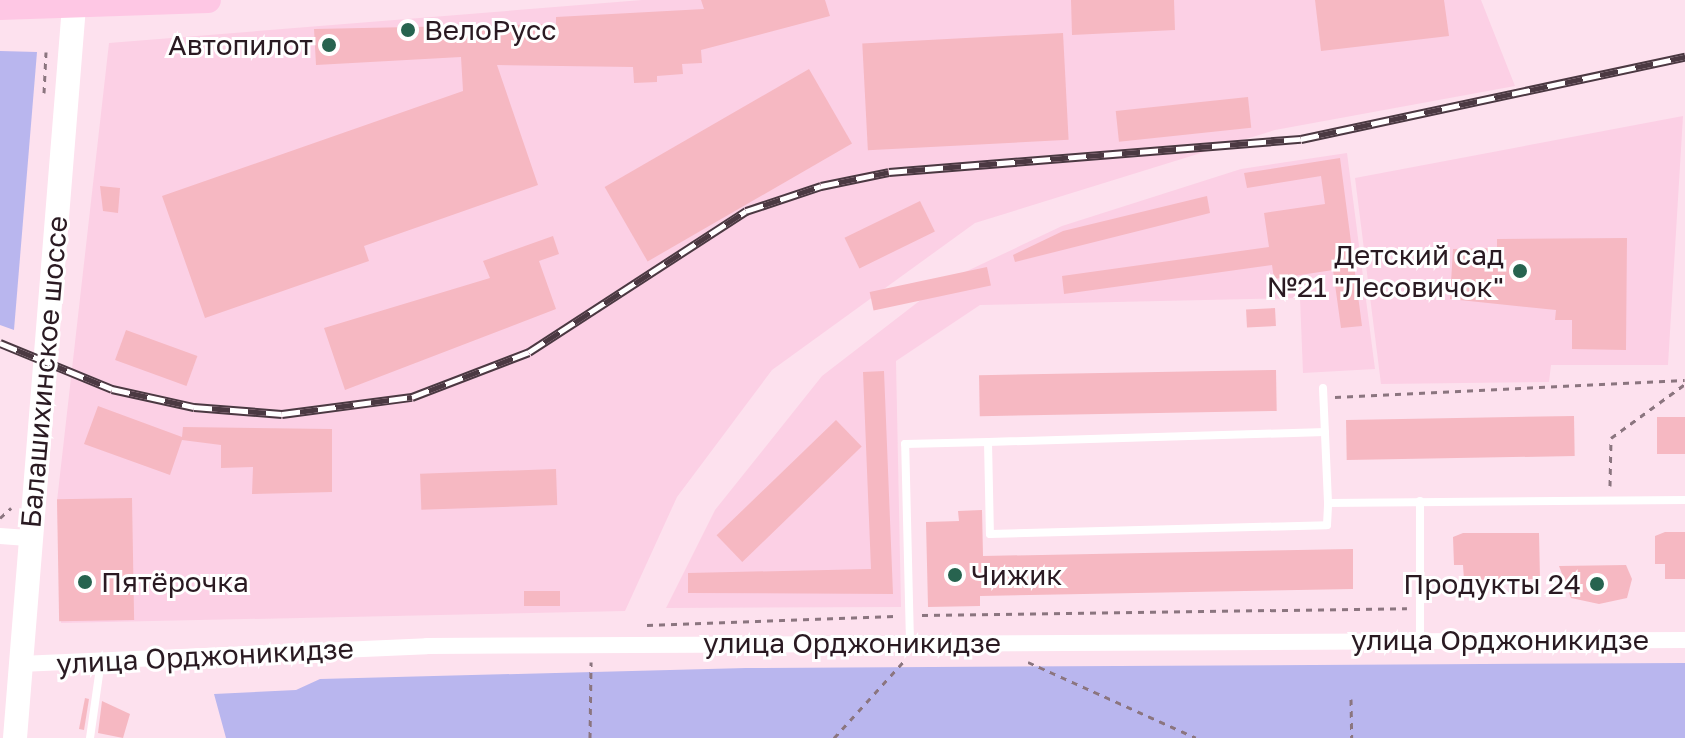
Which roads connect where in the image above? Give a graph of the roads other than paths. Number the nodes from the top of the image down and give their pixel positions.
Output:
1 (208, 0) edge
2 (34, 3) edge
3 (74, 6) junction
4 (0, 7) edge
5 (1323, 393) road end
6 (1325, 432) junction
7 (988, 442) junction
8 (1685, 500) edge
9 (1420, 501) junction
10 (1328, 503) junction
11 (0, 536) edge
12 (31, 538) junction
13 (1685, 640) edge
14 (1420, 641) junction
15 (915, 642) junction
16 (101, 661) junction
17 (20, 664) junction
18 (15, 738) edge
19 (90, 738) edge

1 - 3 main road
2 - 3 main road
2 - 4 main road
3 - 12 main road, Балашихинское шоссе
5 - 6 lane
6 - 7 lane
6 - 10 lane
7 - 10 lane
7 - 15 lane
8 - 9 lane
9 - 10 lane
9 - 14 lane
11 - 12 street
12 - 17 main road, Балашихинское шоссе
13 - 14 street, улица Орджоникидзе
14 - 15 street, улица Орджоникидзе
15 - 16 street, улица Орджоникидзе
16 - 17 street, улица Орджоникидзе
16 - 19 lane
17 - 18 main road, Балашихинское шоссе

